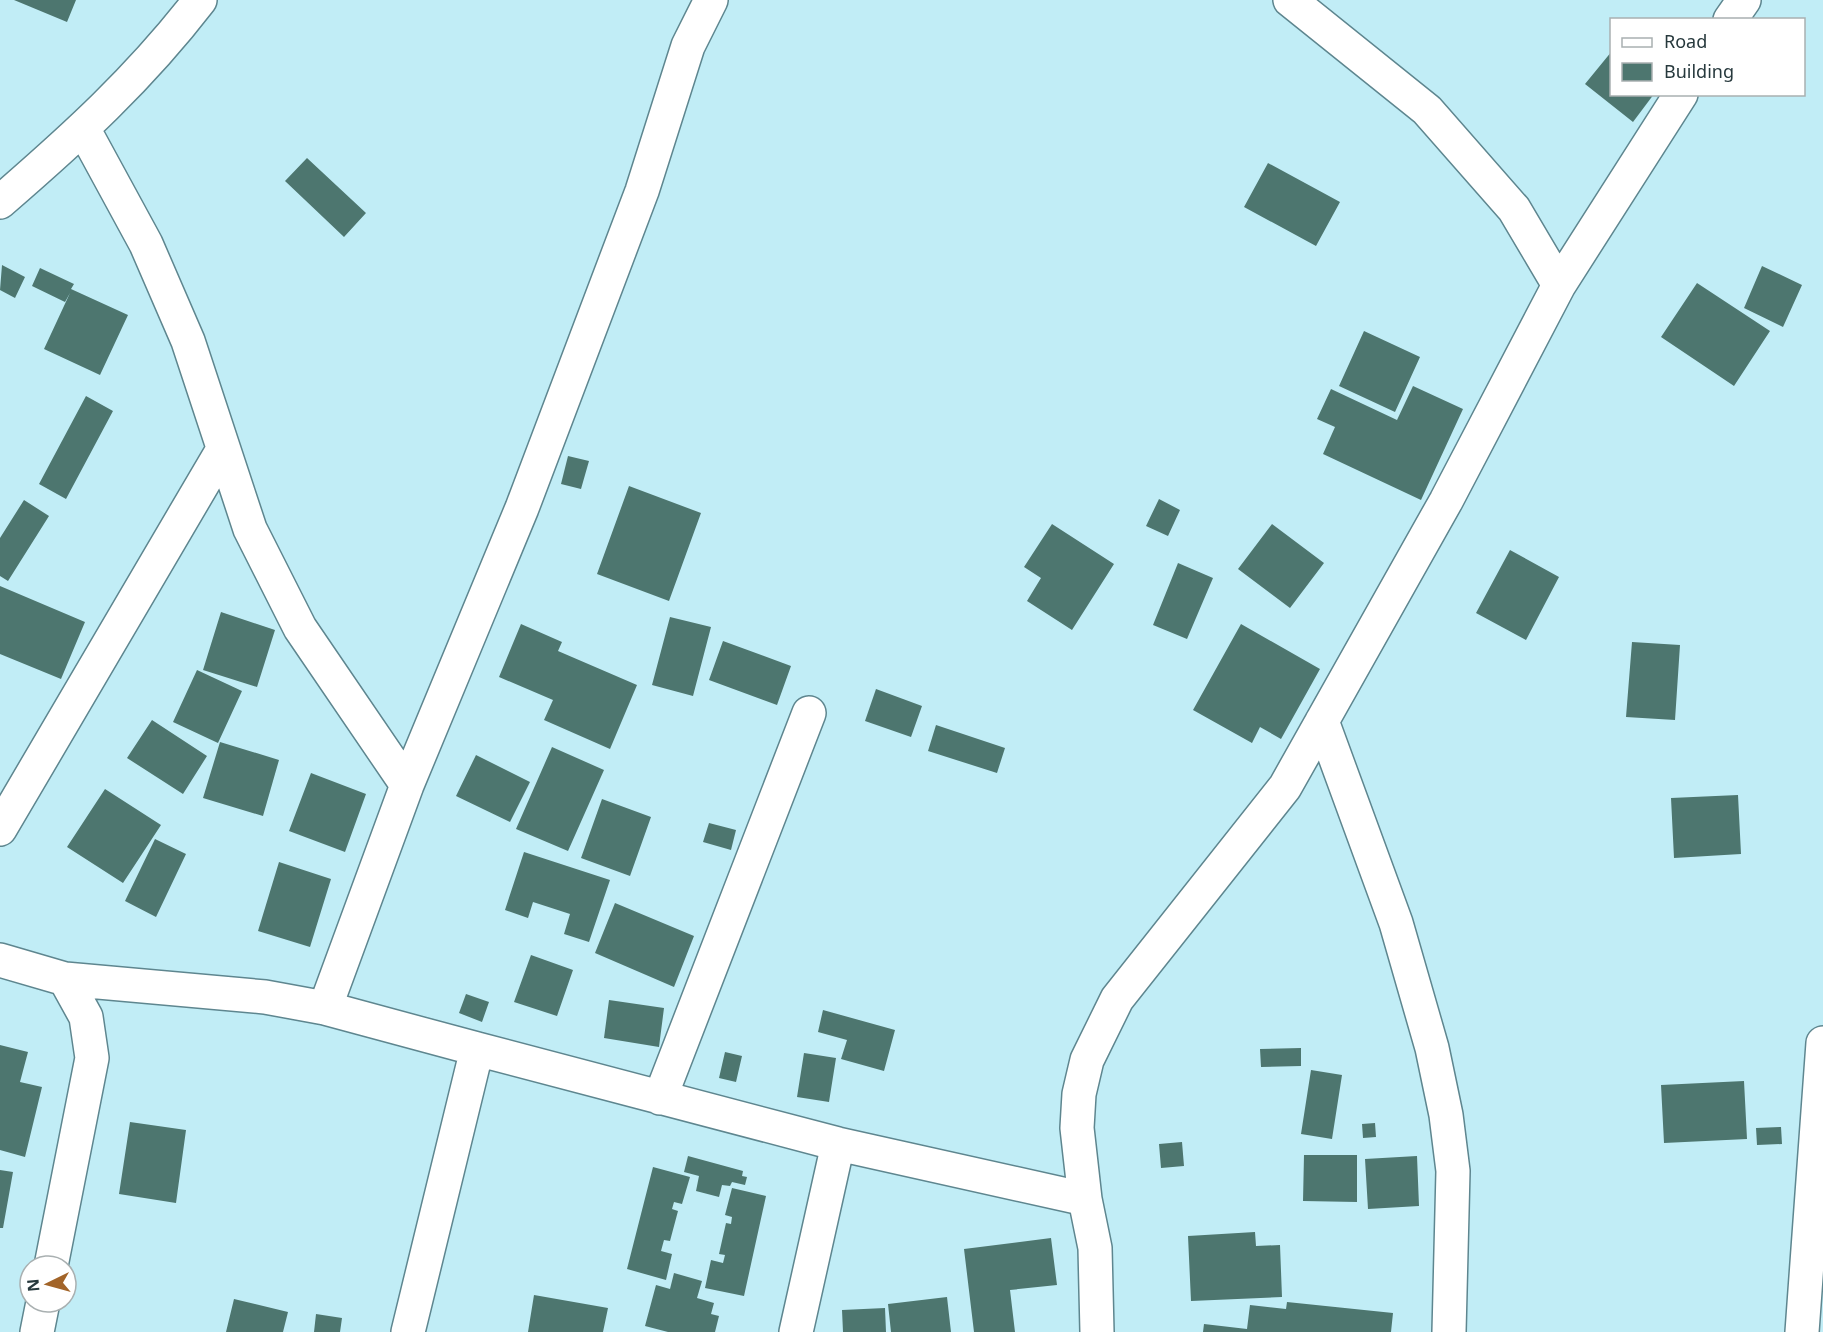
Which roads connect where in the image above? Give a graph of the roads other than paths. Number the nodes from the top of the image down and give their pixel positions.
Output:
1 (200, 0) edge
2 (711, 0) edge
3 (1290, 0) edge
4 (1744, 0) edge
5 (1731, 18) edge
6 (1680, 96) edge
7 (84, 130) junction
8 (0, 202) edge
9 (1559, 285) junction
10 (222, 451) junction
11 (809, 713) dead end
12 (1322, 722) junction
13 (407, 785) junction
14 (0, 829) edge
15 (0, 960) edge
16 (65, 979) junction
17 (325, 1008) junction
18 (1823, 1043) edge
19 (477, 1049) junction
20 (660, 1098) junction
21 (838, 1144) junction
22 (1085, 1199) junction
23 (53, 1254) edge
24 (42, 1314) edge
25 (38, 1332) edge
26 (408, 1332) edge
27 (796, 1332) edge
28 (1097, 1332) edge
29 (1449, 1332) edge
30 (1802, 1332) edge

1 - 7 street
2 - 13 street
3 - 9 street
4 - 5 street
6 - 9 street
7 - 8 street
7 - 10 street
9 - 12 street
10 - 13 street
10 - 14 street
11 - 20 street
12 - 22 street
12 - 29 street
13 - 17 street
15 - 16 street
16 - 17 street
16 - 23 street
17 - 19 street
18 - 30 street
19 - 20 street
19 - 26 street
20 - 21 street
21 - 22 street
21 - 27 street
22 - 28 street
24 - 25 street

